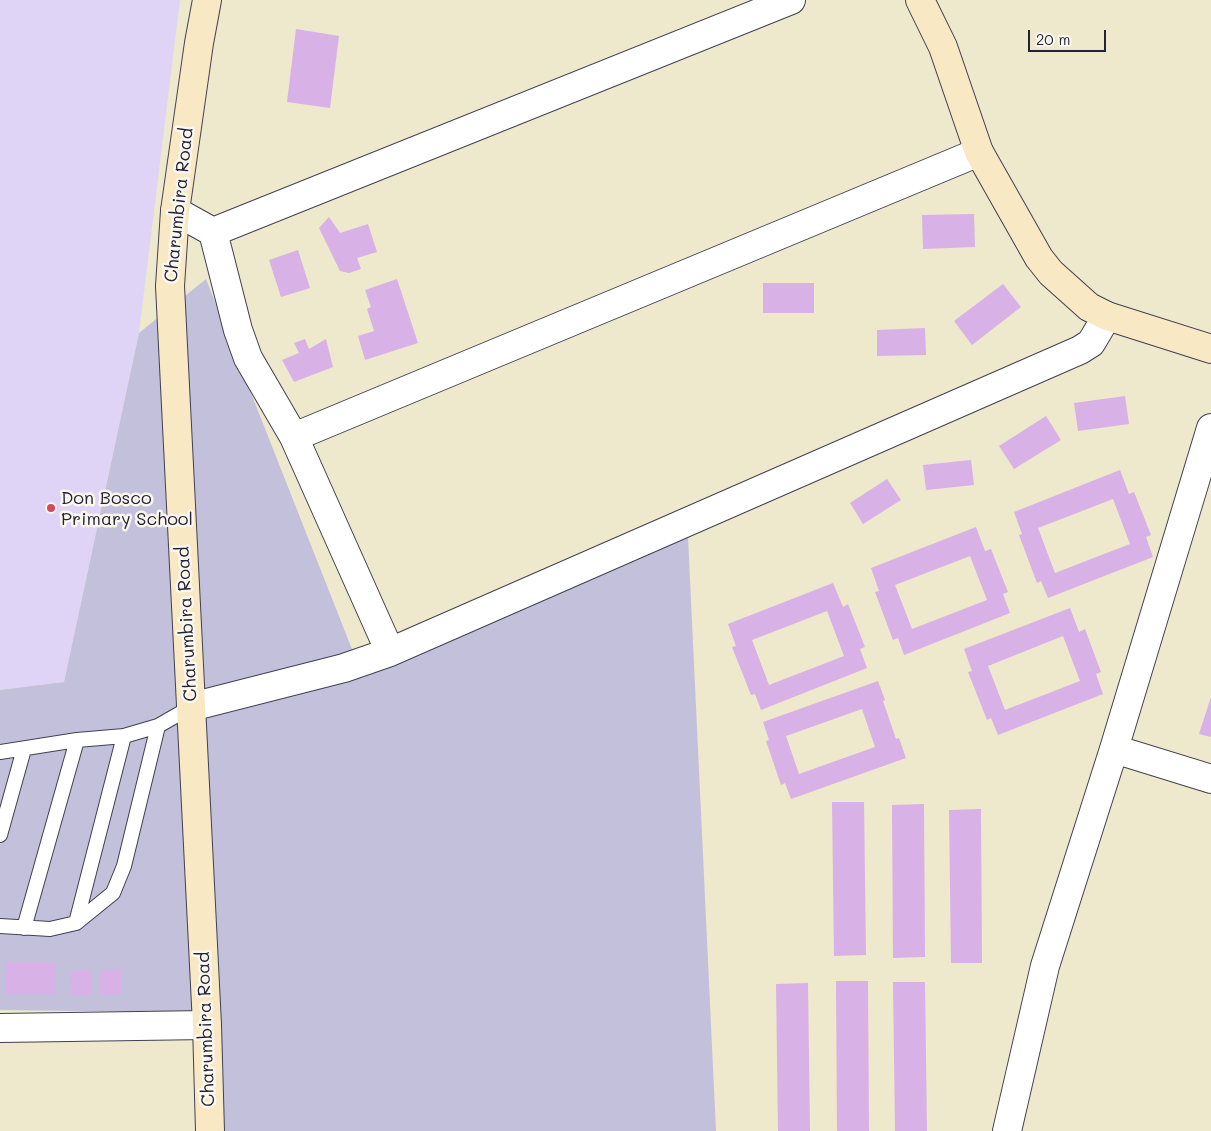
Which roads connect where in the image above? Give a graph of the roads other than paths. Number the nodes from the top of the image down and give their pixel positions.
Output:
1 (207, 0) edge
2 (791, 0) edge
3 (920, 0) edge
4 (979, 152) junction
5 (175, 211) junction
6 (213, 232) junction
7 (1107, 316) junction
8 (1211, 348) edge
9 (1211, 430) edge
10 (294, 437) junction
11 (390, 652) junction
12 (191, 707) junction
13 (158, 726) junction
14 (124, 736) junction
15 (77, 740) junction
16 (24, 749) junction
17 (1114, 749) junction
18 (0, 752) edge
19 (1211, 779) edge
20 (0, 835) edge
21 (76, 923) junction
22 (0, 926) edge
23 (24, 928) junction
24 (207, 1025) junction
25 (0, 1028) edge
26 (210, 1131) edge
27 (1007, 1131) edge

1 - 5 street, Charumbira Road
2 - 6 street
3 - 4 street
4 - 7 street
4 - 10 street
5 - 6 street
5 - 12 street, Charumbira Road
6 - 10 street
7 - 8 street
7 - 11 street
9 - 17 street
10 - 11 street
11 - 12 street
12 - 13 lane
12 - 24 street, Charumbira Road
13 - 14 lane
13 - 21 lane
14 - 15 lane
14 - 21 lane
15 - 16 lane
15 - 23 lane
16 - 18 lane
16 - 20 lane
17 - 19 street
17 - 27 street
21 - 23 lane
22 - 23 lane
24 - 25 street
24 - 26 street, Charumbira Road

